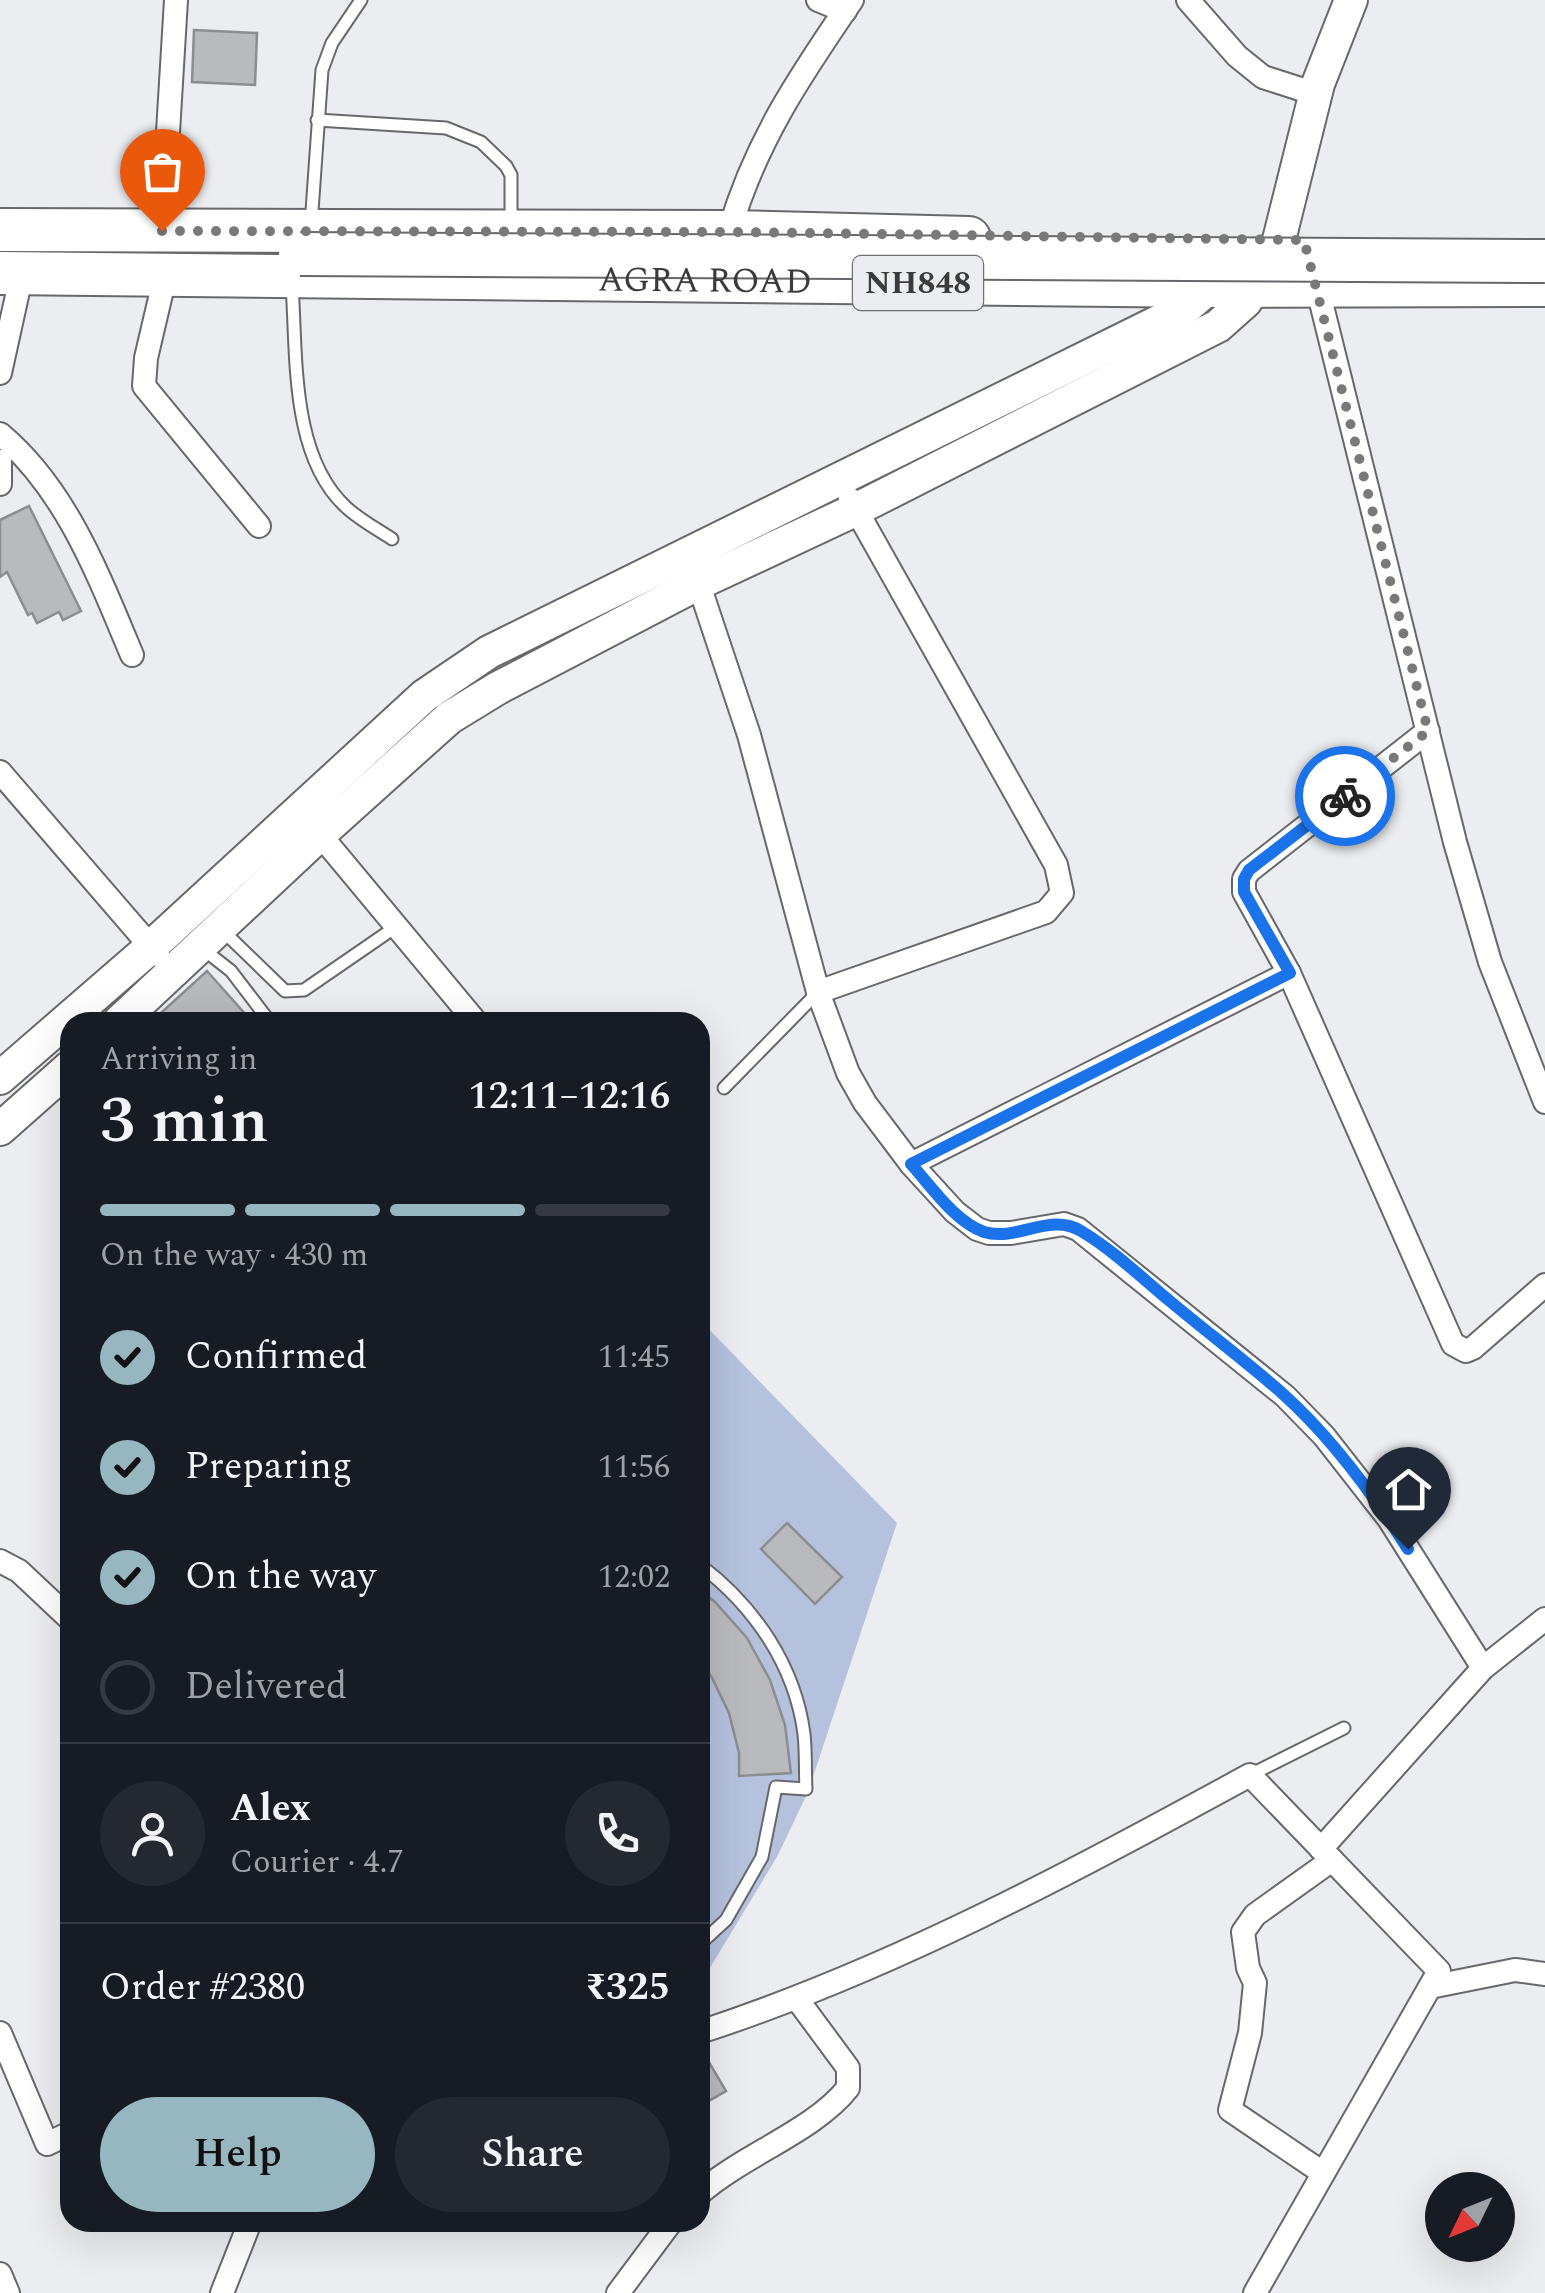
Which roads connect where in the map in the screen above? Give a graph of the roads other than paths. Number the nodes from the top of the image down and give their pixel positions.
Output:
1 (176, 0) edge
2 (360, 0) edge
3 (818, 0) edge
4 (1188, 0) edge
5 (1351, 0) edge
6 (848, 6) edge
7 (1316, 94) junction
8 (317, 120) junction
9 (0, 230) edge
10 (162, 231) junction
11 (511, 232) junction
12 (730, 232) junction
13 (1276, 240) junction
14 (1545, 244) edge
15 (272, 254) junction
16 (1545, 261) edge
17 (11, 273) edge
18 (165, 277) junction
19 (1545, 285) edge
20 (1234, 286) junction
21 (1317, 286) junction
22 (0, 373) edge
23 (0, 434) edge
24 (0, 461) edge
25 (841, 478) junction
26 (0, 484) edge
27 (855, 510) junction
28 (259, 526) dead end
29 (392, 539) dead end
30 (693, 568) junction
31 (132, 656) dead end
32 (1428, 731) junction
33 (0, 772) edge
34 (309, 822) junction
35 (397, 926) junction
36 (211, 938) junction
37 (151, 946) junction
38 (174, 972) junction
39 (1290, 973) junction
40 (818, 992) junction
41 (76, 1012) edge
42 (130, 1012) edge
43 (263, 1012) edge
44 (468, 1012) edge
45 (60, 1026) edge
46 (60, 1076) edge
47 (0, 1078) edge
48 (724, 1088) dead end
49 (1545, 1102) edge
50 (0, 1128) edge
51 (911, 1164) junction
52 (1545, 1285) edge
53 (0, 1561) edge
54 (710, 1572) edge
55 (60, 1610) edge
56 (1545, 1619) edge
57 (1483, 1668) junction
58 (1344, 1728) dead end
59 (1250, 1775) junction
60 (1326, 1854) junction
61 (710, 1935) edge
62 (1545, 1974) edge
63 (1430, 1987) junction
64 (798, 1999) junction
65 (710, 2029) edge
66 (0, 2033) edge
67 (60, 2137) edge
68 (1323, 2173) junction
69 (710, 2185) edge
70 (246, 2232) edge
71 (664, 2232) edge
72 (0, 2274) edge
73 (8, 2293) edge
74 (222, 2293) edge
75 (618, 2293) edge
76 (1255, 2293) edge

1 - 10 street
2 - 8 lane
3 - 6 street
4 - 7 street
5 - 7 street
6 - 12 street
7 - 13 street
8 - 11 lane
8 - 15 lane
9 - 10 highway, NH848
10 - 15 highway, AGRA ROAD / NH848
11 - 12 highway, AGRA ROAD / NH848
11 - 15 highway, AGRA ROAD / NH848
12 - 13 highway, AGRA ROAD / NH848
13 - 14 highway, AGRA ROAD / NH848
13 - 20 street
13 - 21 street
15 - 16 highway, bridge
15 - 18 highway, AGRA ROAD / NH848
15 - 20 highway, AGRA ROAD / NH848
15 - 29 lane
17 - 18 highway, NH848
17 - 22 street
18 - 28 street
19 - 21 highway, AGRA ROAD / NH848
20 - 21 highway, AGRA ROAD / NH848
20 - 25 street
20 - 27 street
21 - 32 street
23 - 31 street
24 - 26 street
25 - 27 street
25 - 30 street
27 - 30 street
27 - 40 street
30 - 34 street
30 - 40 street
32 - 39 street
32 - 49 street
33 - 37 street
34 - 35 street
34 - 36 street
34 - 37 street
35 - 36 lane
35 - 44 street
36 - 38 street
36 - 43 lane
37 - 38 street
37 - 41 street
38 - 42 street
39 - 51 street
39 - 52 street
40 - 48 lane
40 - 51 street
45 - 47 street
46 - 50 street
51 - 57 street
53 - 55 street
54 - 61 lane
56 - 57 street
57 - 60 street
58 - 59 lane
59 - 60 street
59 - 64 street
60 - 63 street
60 - 68 street
62 - 63 street
63 - 68 street
64 - 65 street
64 - 69 street
66 - 67 street
68 - 76 street
70 - 74 street
71 - 75 street
72 - 73 street

